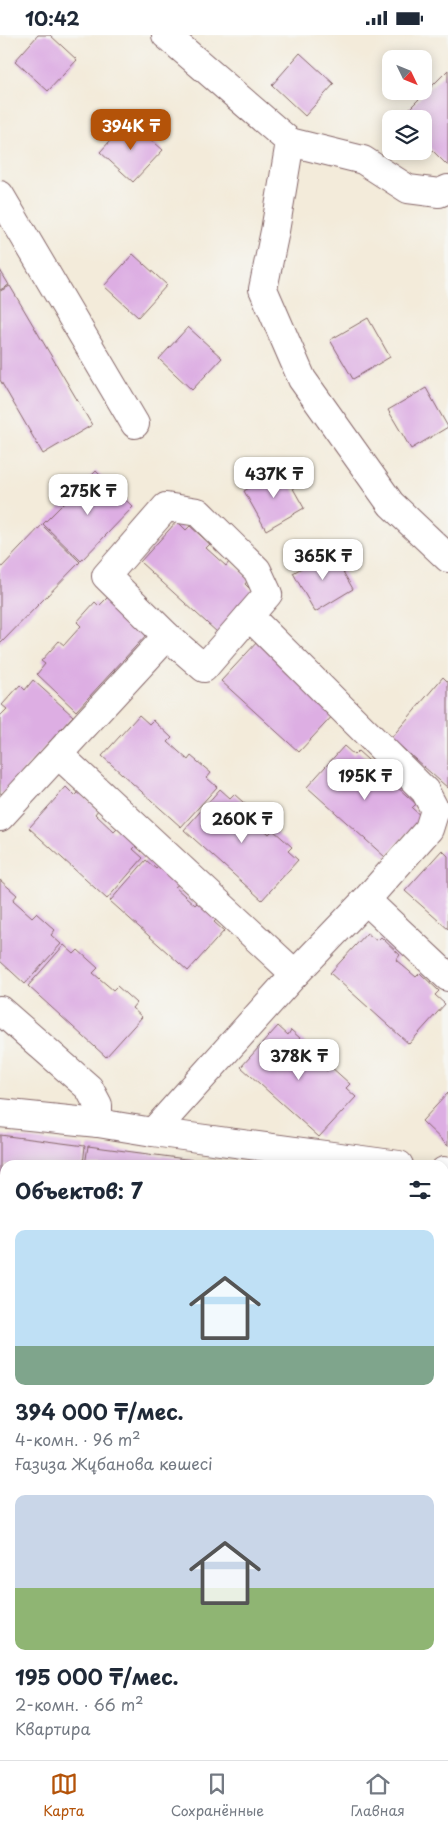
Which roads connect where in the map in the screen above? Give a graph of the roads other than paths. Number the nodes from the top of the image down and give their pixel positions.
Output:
1 (166, 35) edge
2 (290, 142) junction
3 (448, 189) edge
4 (0, 195) edge
5 (135, 424) dead end
6 (448, 558) edge
7 (249, 616) junction
8 (167, 636) junction
9 (59, 755) junction
10 (0, 817) edge
11 (366, 900) junction
12 (295, 974) junction
13 (448, 977) edge
14 (0, 1010) edge
15 (0, 1113) edge
16 (98, 1123) junction
17 (153, 1132) junction
18 (362, 1160) edge

1 - 2 street
2 - 3 street
2 - 6 street
4 - 5 street
7 - 8 street
7 - 8 street
7 - 11 street
8 - 9 street
9 - 10 street
9 - 12 street
11 - 12 street
11 - 13 street
12 - 17 street
14 - 16 street
15 - 16 street
16 - 17 street
17 - 18 street

